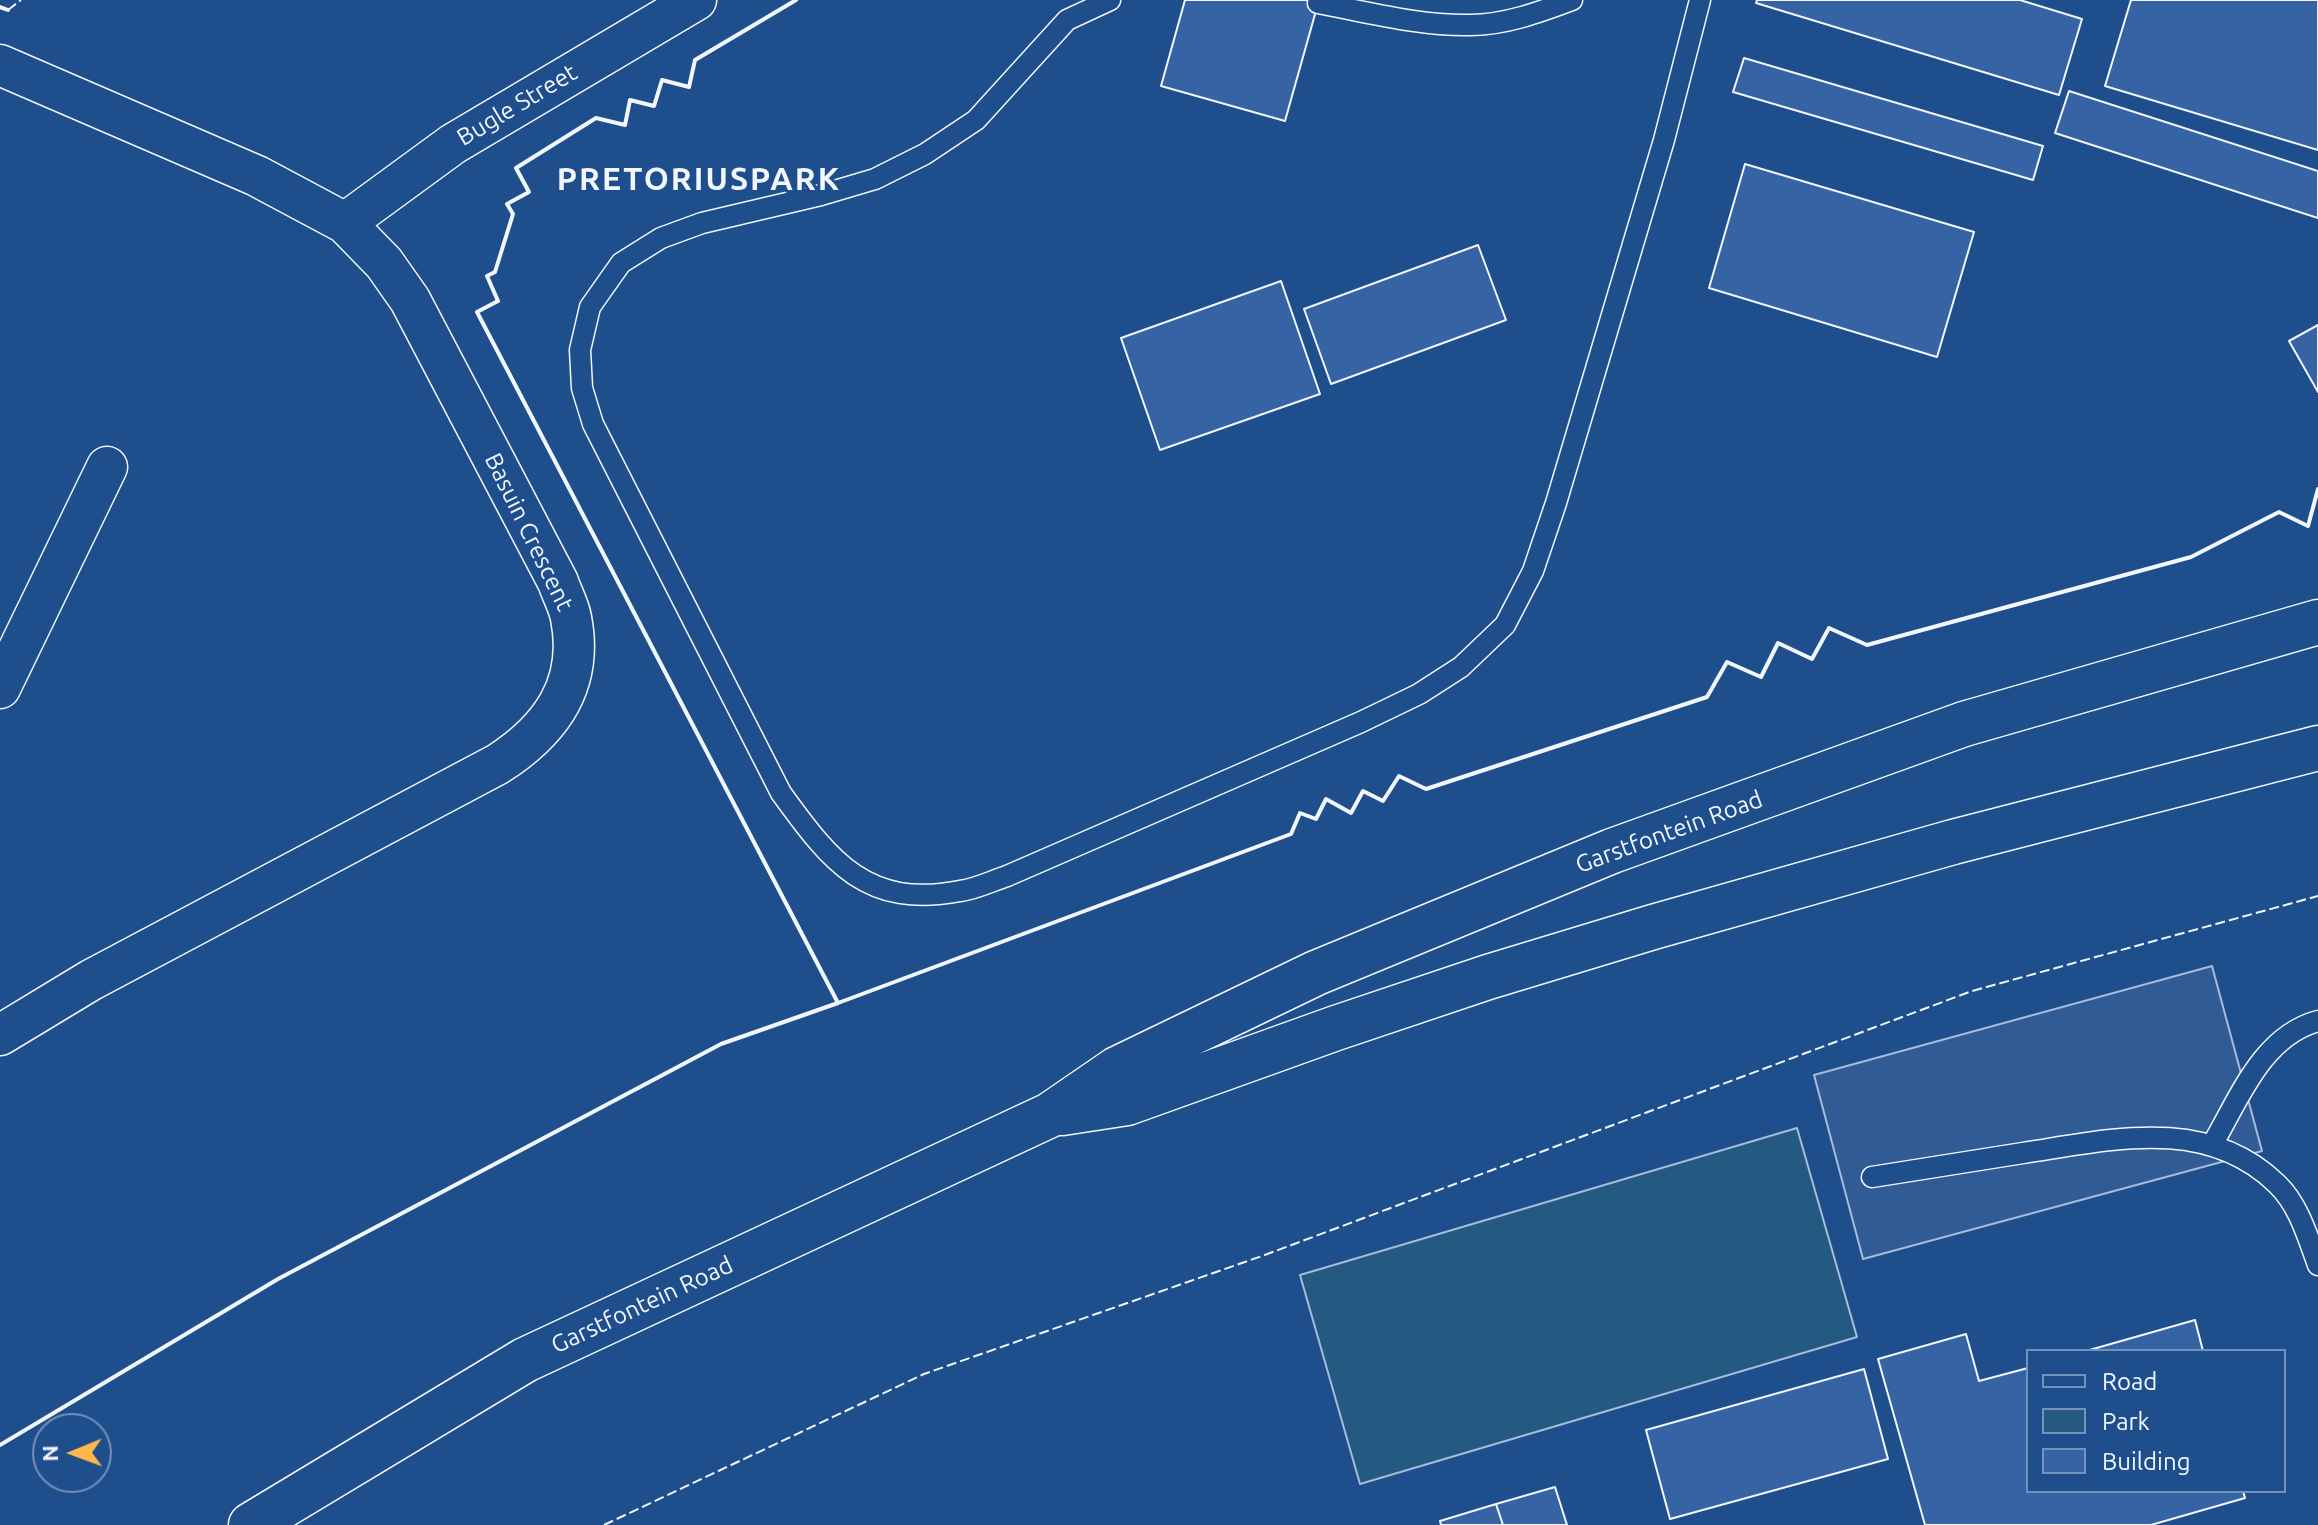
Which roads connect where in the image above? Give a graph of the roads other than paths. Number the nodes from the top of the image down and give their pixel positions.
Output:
1 (696, 0) edge
2 (1110, 0) edge
3 (1572, 0) edge
4 (1700, 0) edge
5 (1318, 3) dead end
6 (0, 65) edge
7 (345, 223) junction
8 (107, 467) dead end
9 (2318, 622) edge
10 (0, 688) edge
11 (2318, 748) edge
12 (2318, 1021) edge
13 (0, 1035) edge
14 (1050, 1115) junction
15 (2212, 1145) junction
16 (1872, 1177) dead end
17 (2318, 1265) edge
18 (251, 1525) edge

1 - 7 street, Bugle Street
2 - 4 lane
3 - 5 lane
6 - 7 street, Basuin Crescent
7 - 13 street, Basuin Crescent
8 - 10 street
9 - 14 main road, Garstfontein Road
11 - 14 main road, Garstfontein Road
12 - 15 lane
14 - 18 main road, Garstfontein Road
15 - 16 lane
15 - 17 lane

